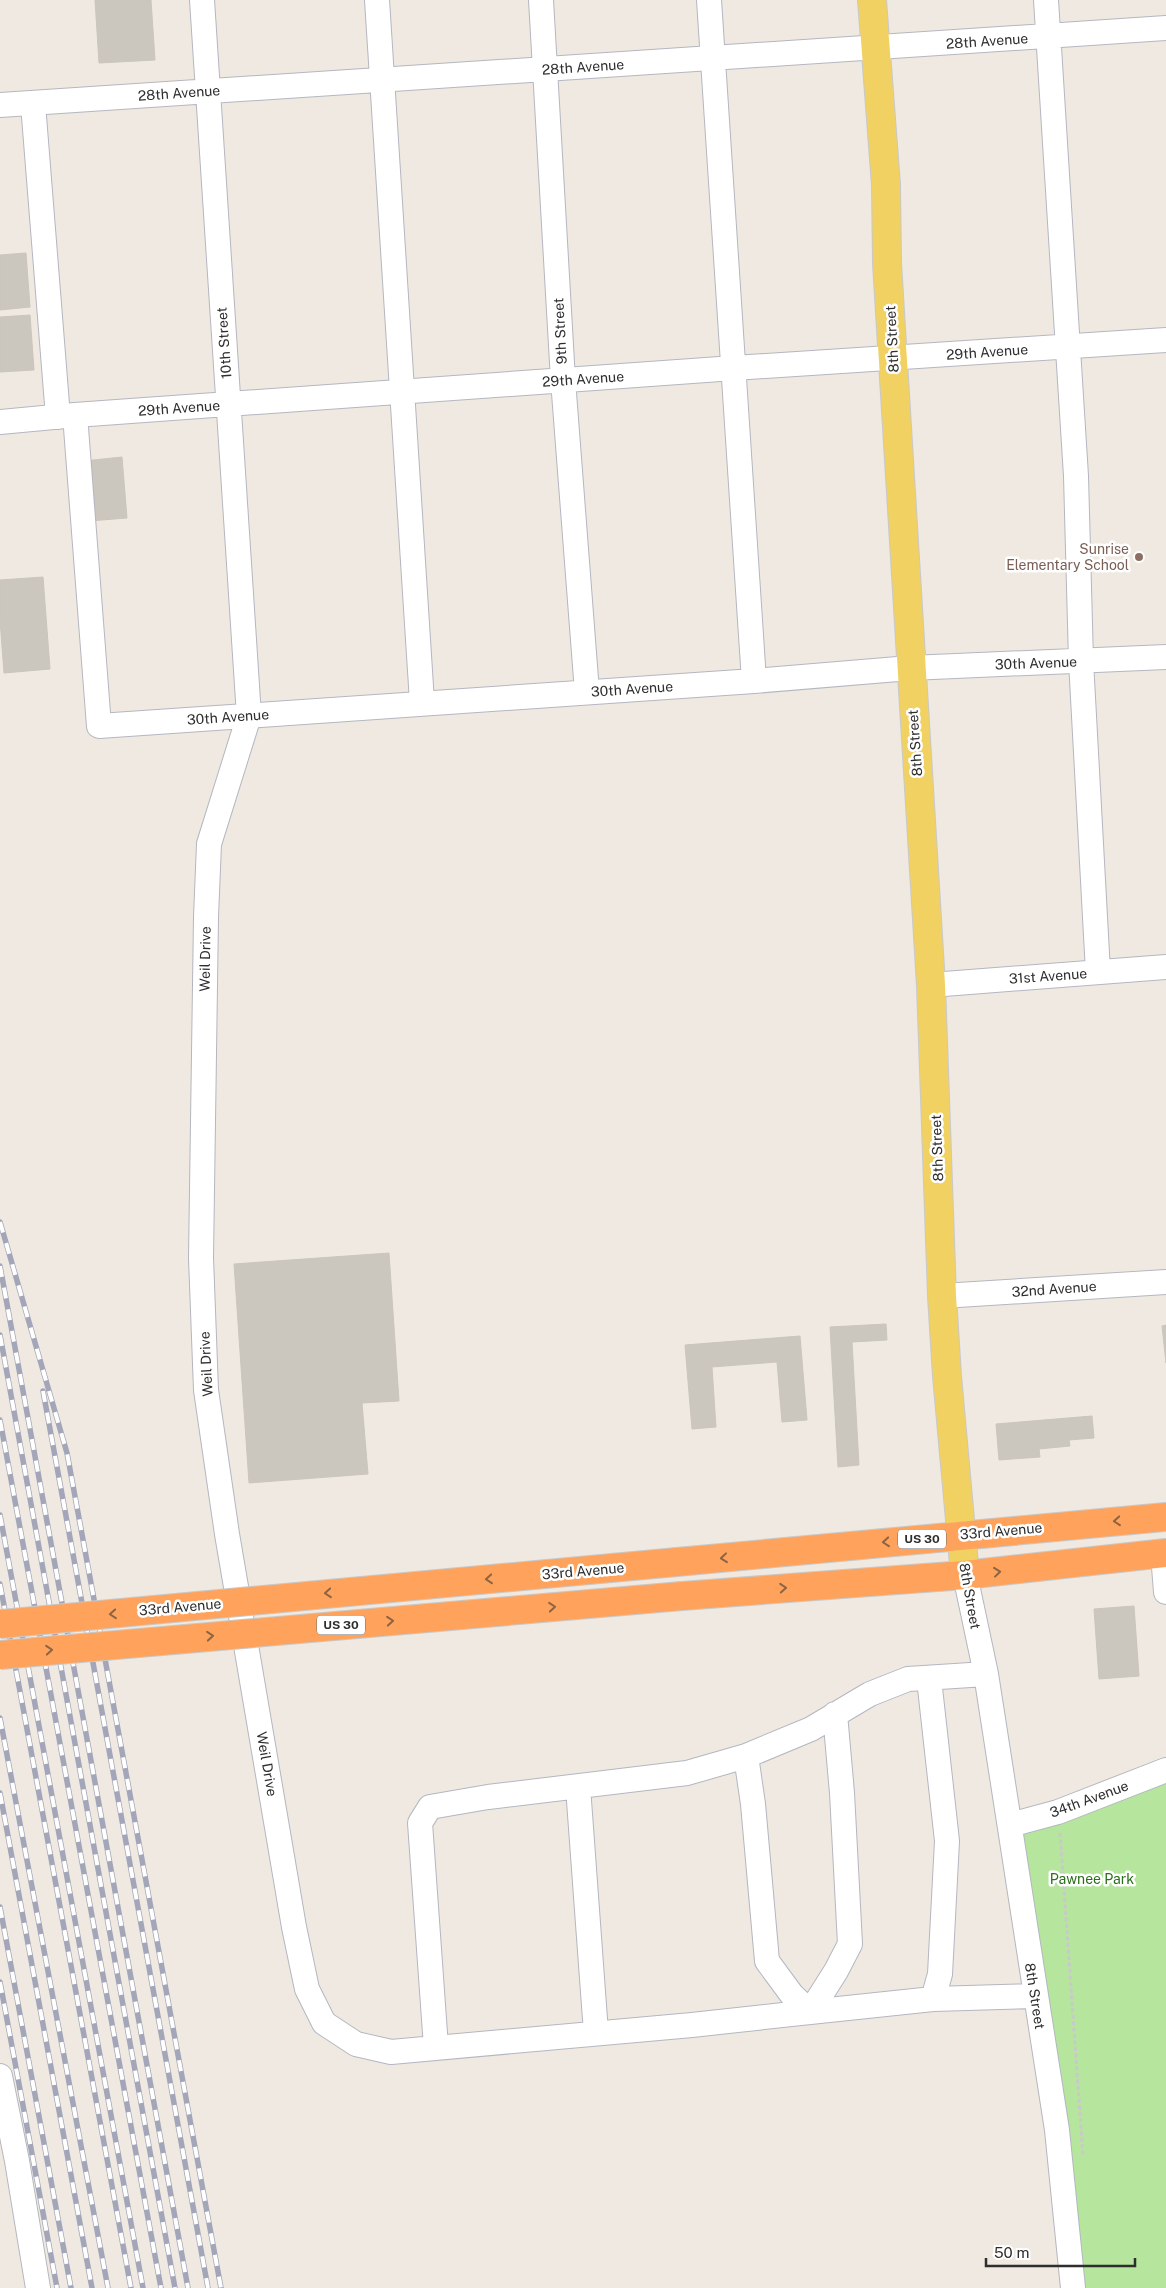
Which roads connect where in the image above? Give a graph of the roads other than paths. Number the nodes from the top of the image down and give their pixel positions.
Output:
1 (202, 0) edge
2 (377, 0) edge
3 (541, 0) edge
4 (709, 0) edge
5 (872, 0) edge
6 (1046, 0) edge
7 (1166, 28) edge
8 (1048, 36) junction
9 (876, 49) junction
10 (713, 59) junction
11 (545, 69) junction
12 (383, 79) junction
13 (207, 91) junction
14 (33, 104) junction
15 (0, 105) edge
16 (1166, 340) edge
17 (1067, 346) junction
18 (893, 358) junction
19 (734, 368) junction
20 (563, 380) junction
21 (402, 392) junction
22 (228, 404) junction
23 (67, 416) junction
24 (0, 422) edge
25 (1166, 657) edge
26 (1081, 661) junction
27 (910, 668) junction
28 (754, 681) junction
29 (587, 692) junction
30 (422, 702) junction
31 (249, 716) junction
32 (1166, 967) edge
33 (1098, 972) junction
34 (931, 985) junction
35 (1166, 1282) edge
36 (942, 1296) junction
37 (1166, 1517) edge
38 (961, 1535) junction
39 (1164, 1554) edge
40 (965, 1575) junction
41 (1166, 1592) edge
42 (0, 1624) edge
43 (0, 1654) edge
44 (986, 1674) junction
45 (929, 1679) junction
46 (835, 1714) junction
47 (746, 1756) junction
48 (1166, 1770) edge
49 (578, 1787) junction
50 (1010, 1825) junction
51 (1035, 1996) junction
52 (934, 1999) junction
53 (810, 2012) junction
54 (596, 2033) junction
55 (436, 2047) junction
56 (0, 2076) edge
57 (38, 2288) edge
58 (1073, 2288) edge

1 - 13 street, 10th Street
2 - 12 street
3 - 11 street, 9th Street
4 - 10 street
5 - 9 main road, 8th Street
6 - 8 street
7 - 8 street, 28th Avenue
8 - 9 street, 28th Avenue
8 - 17 street
9 - 10 street, 28th Avenue
9 - 18 main road, 8th Street
10 - 11 street, 28th Avenue
10 - 19 street
11 - 12 street, 28th Avenue
11 - 20 street, 9th Street
12 - 13 street, 28th Avenue
12 - 21 street
13 - 14 street, 28th Avenue
13 - 22 street, 10th Street
14 - 15 street, 28th Avenue
14 - 23 street
16 - 17 street, 29th Avenue
17 - 18 street, 29th Avenue
17 - 26 street
18 - 19 street, 29th Avenue
18 - 27 main road, 8th Street
19 - 20 street, 29th Avenue
19 - 28 street
20 - 21 street, 29th Avenue
20 - 29 street, 9th Street
21 - 22 street, 29th Avenue
21 - 30 street
22 - 23 street, 29th Avenue
22 - 31 street, 10th Street
23 - 24 street, 29th Avenue
23 - 31 street, 30th Avenue
25 - 26 street, 30th Avenue
26 - 27 street, 30th Avenue
26 - 33 street
27 - 28 street, 30th Avenue
27 - 34 main road, 8th Street
28 - 29 street, 30th Avenue
29 - 30 street, 30th Avenue
30 - 31 street, 30th Avenue
31 - 55 street, Weil Drive
32 - 33 street, 31st Avenue
33 - 34 street, 31st Avenue
34 - 36 main road, 8th Street
35 - 36 street, 32nd Avenue
36 - 38 main road, 8th Street
37 -> 38 highway, 33rd Avenue / US 30
38 - 40 main road, 8th Street
38 -> 42 highway, 33rd Avenue / US 30, bridge
40 -> 39 highway, US 30
39 - 41 street
43 -> 40 highway, US 30, bridge
40 - 44 street, 8th Street
44 - 45 street
44 - 50 street, 8th Street
45 - 46 street
45 - 52 street
46 - 47 street
46 - 53 street
47 - 49 street
47 - 53 street
48 - 50 street, 34th Avenue
49 - 54 street
49 - 55 street
50 - 51 street, 8th Street
51 - 52 street, Weil Drive
51 - 58 street, 8th Street
52 - 53 street, Weil Drive
53 - 54 street, Weil Drive
54 - 55 street, Weil Drive
56 - 57 street

